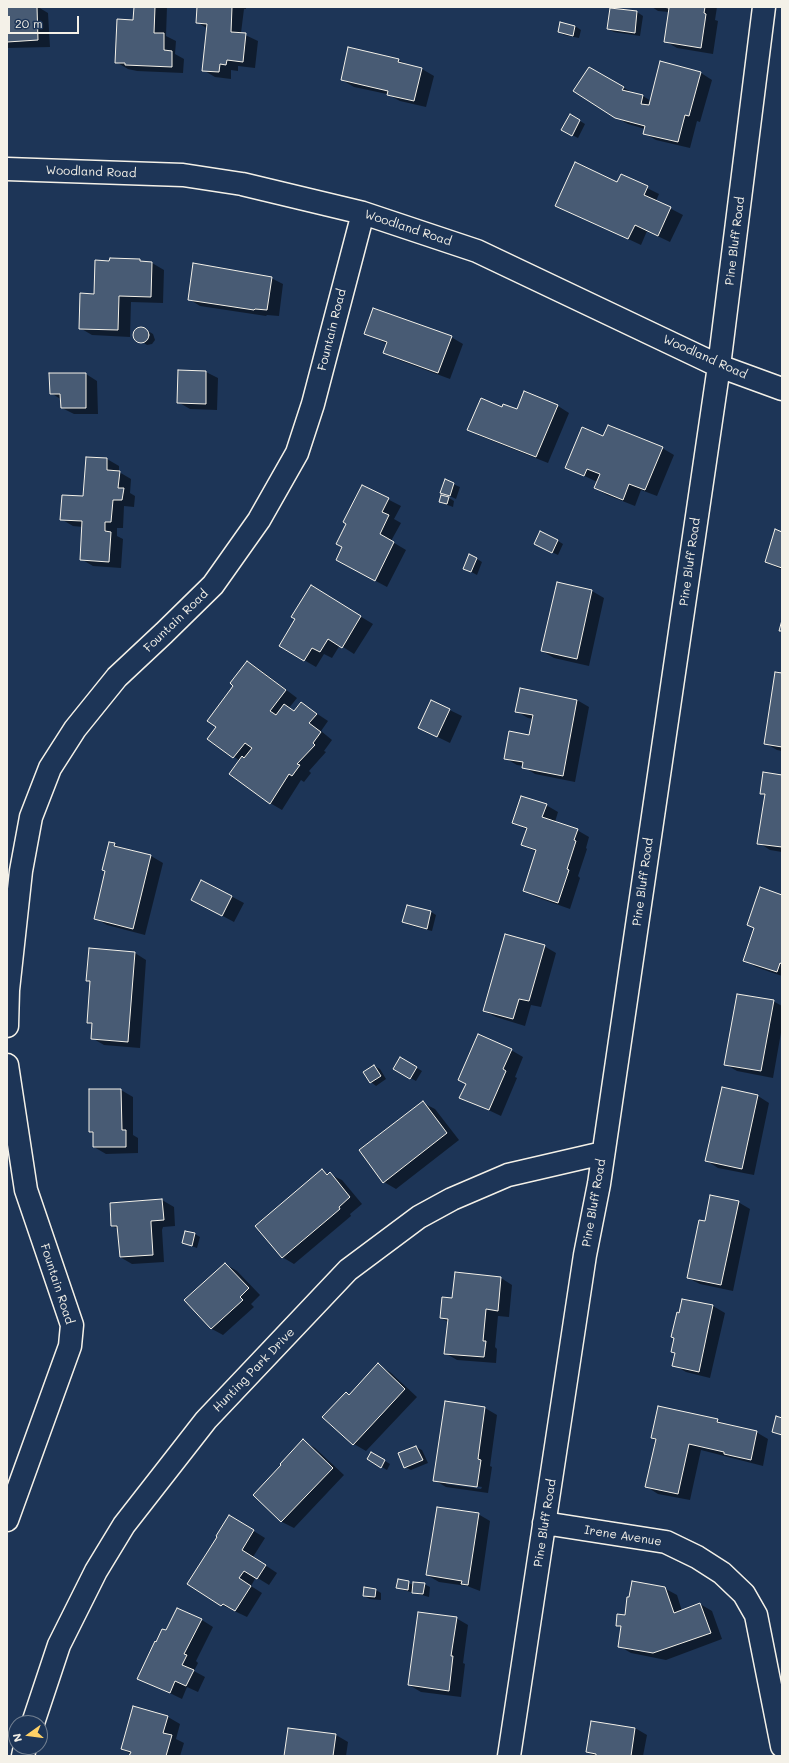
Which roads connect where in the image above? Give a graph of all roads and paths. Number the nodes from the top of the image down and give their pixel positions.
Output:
1 (764, 7) edge
2 (7, 169) edge
3 (363, 213) junction
4 (719, 366) junction
5 (782, 389) edge
6 (7, 1026) edge
7 (7, 1065) edge
8 (603, 1153) junction
9 (7, 1520) edge
10 (544, 1523) junction
11 (36, 1715) edge
12 (782, 1746) edge
13 (510, 1756) edge

1 - 4 street, Pine Bluff Road
2 - 3 street, Woodland Road
3 - 4 street, Woodland Road
3 - 6 street, Fountain Road
4 - 5 street, Woodland Road
4 - 8 street, Pine Bluff Road
7 - 9 street, Fountain Road
8 - 10 street, Pine Bluff Road
8 - 11 street, Hunting Park Drive
10 - 12 street, Irene Avenue
10 - 13 street, Pine Bluff Road

